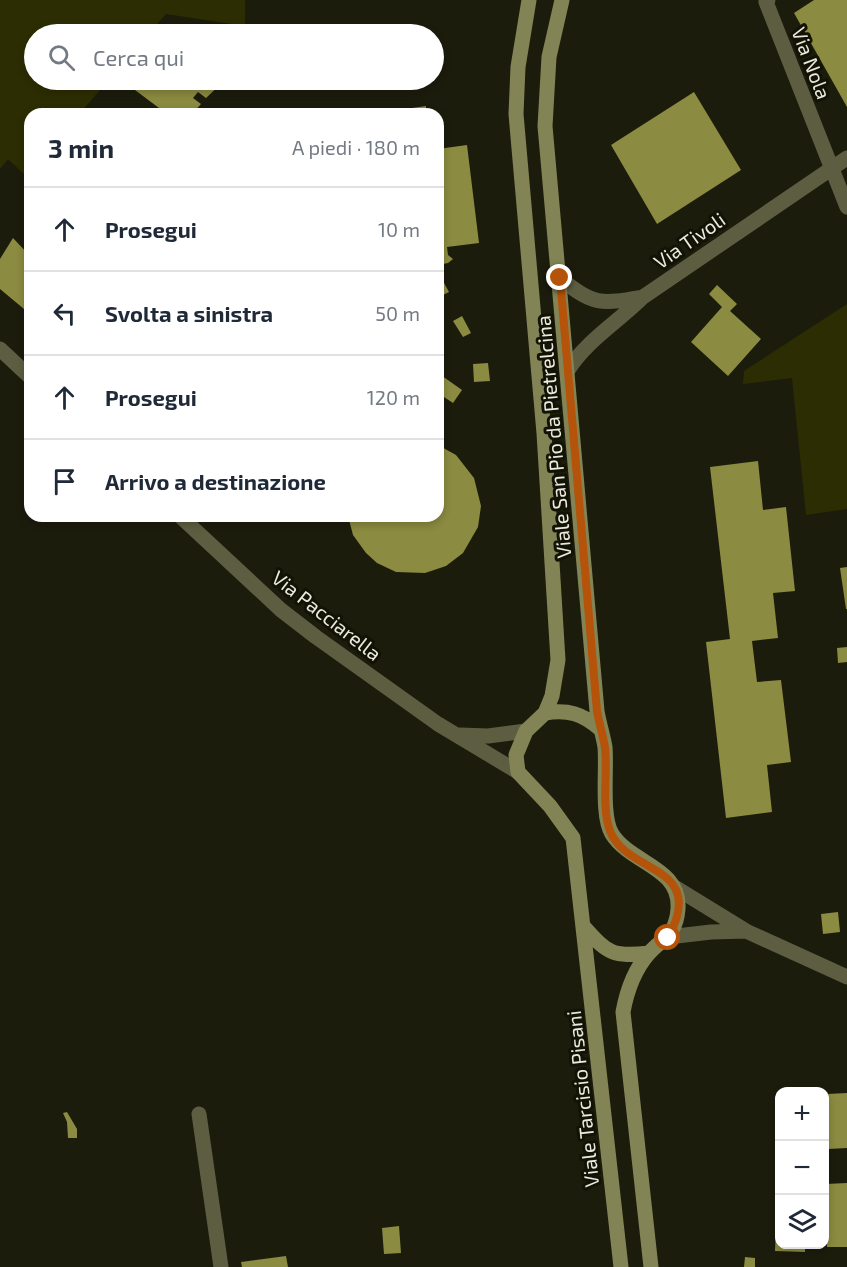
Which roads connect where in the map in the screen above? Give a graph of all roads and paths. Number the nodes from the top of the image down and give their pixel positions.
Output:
1 (529, 0) edge
2 (562, 0) edge
3 (767, 1) edge
4 (847, 158) edge
5 (831, 168) junction
6 (847, 207) edge
7 (560, 278) junction
8 (643, 297) junction
9 (0, 349) edge
10 (568, 370) junction
11 (24, 371) edge
12 (186, 522) edge
13 (545, 713) junction
14 (600, 729) junction
15 (526, 731) junction
16 (457, 735) junction
17 (518, 772) junction
18 (676, 888) junction
19 (584, 927) junction
20 (746, 931) junction
21 (668, 938) junction
22 (649, 953) junction
23 (847, 977) edge
24 (199, 1114) dead end
25 (221, 1267) edge
26 (621, 1267) edge
27 (651, 1267) edge

1 - 13 main road, Viale San Pio da Pietrelcina
2 - 7 main road, Viale San Pio da Pietrelcina
3 - 5 street, Via Nola
4 - 5 street, Via Tivoli
5 - 6 street, Via Nola
5 - 8 street, Via Tivoli
7 - 8 street
7 - 10 main road, Viale San Pio da Pietrelcina
8 - 10 street, Via Tivoli
9 - 11 street
10 - 14 main road, Viale San Pio da Pietrelcina
12 - 16 street, Via Pacciarella
13 - 14 main road
13 - 15 main road
14 - 18 main road, Viale San Pio da Pietrelcina
15 - 16 street
15 - 17 main road
16 - 17 street, Via Pacciarella
17 - 19 main road, Viale Tarcisio Pisani
18 - 20 street
18 - 21 main road
19 - 22 main road
19 - 26 main road, Viale Tarcisio Pisani
20 - 21 street
20 - 23 street
21 - 22 main road
22 - 27 main road
24 - 25 street

